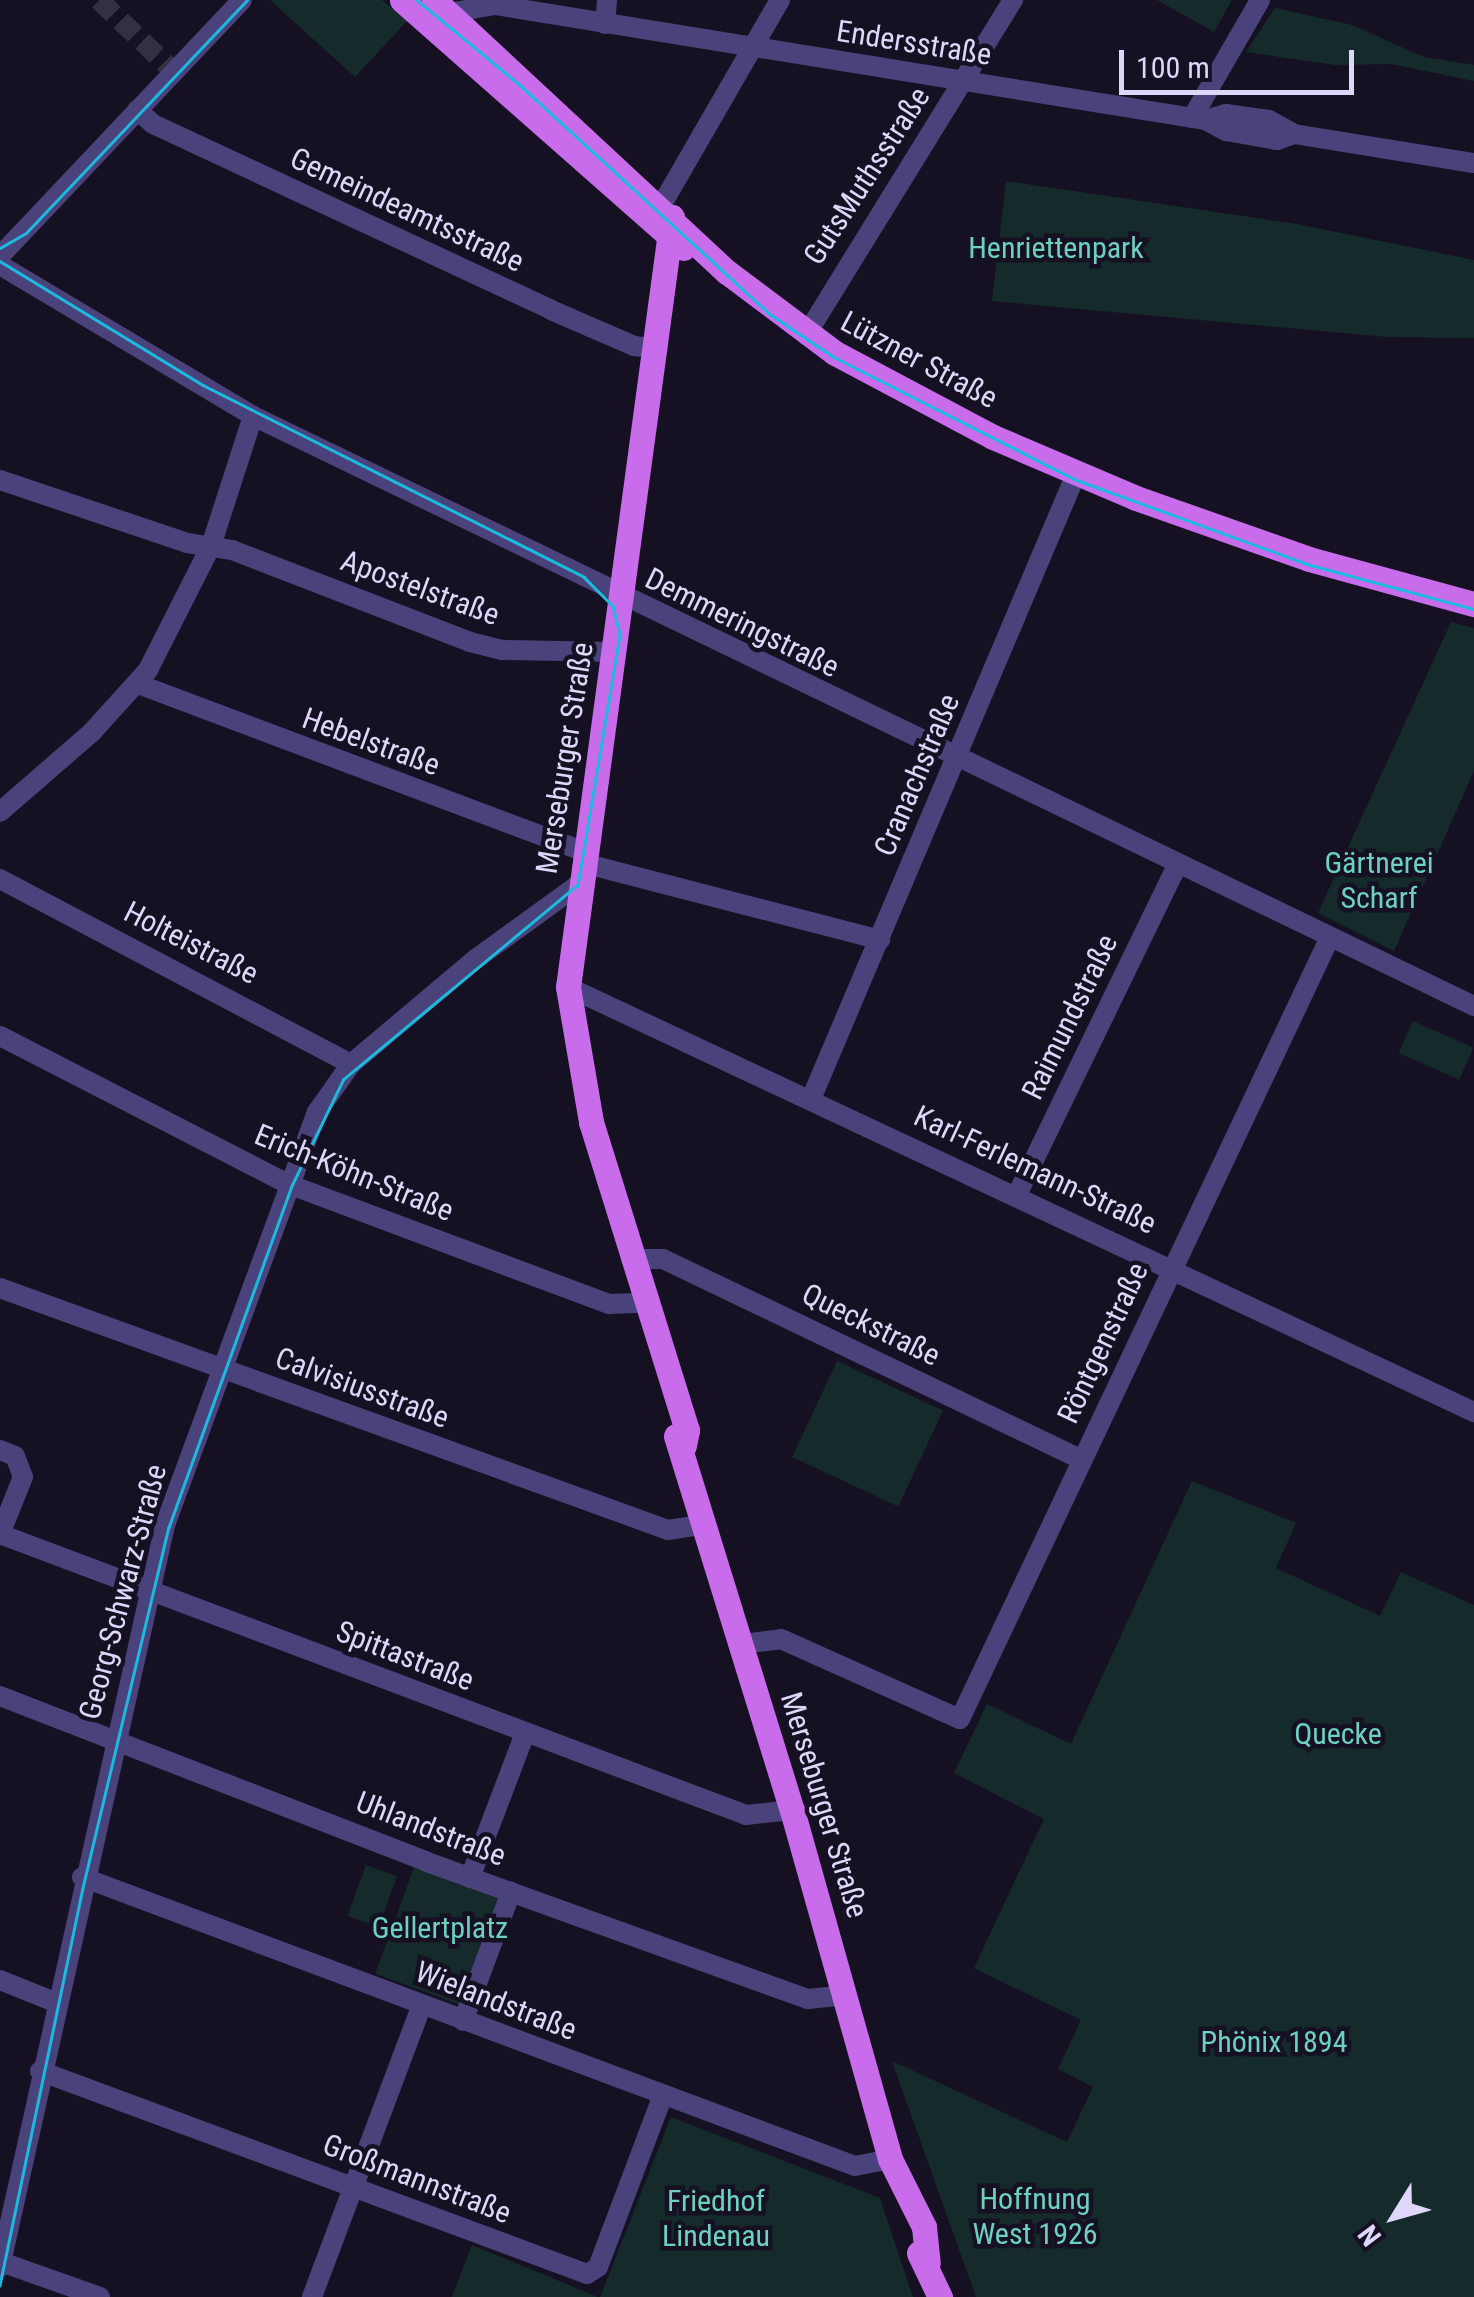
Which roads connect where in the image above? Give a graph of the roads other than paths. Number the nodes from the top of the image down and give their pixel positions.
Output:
1 (242, 0) edge
2 (402, 0) edge
3 (608, 0) edge
4 (780, 0) edge
5 (1013, 0) edge
6 (1260, 0) edge
7 (495, 5) junction
8 (557, 8) edge
9 (438, 13) edge
10 (605, 24) junction
11 (469, 32) junction
12 (753, 50) junction
13 (964, 81) junction
14 (137, 110) junction
15 (1198, 119) junction
16 (1474, 163) edge
17 (668, 221) junction
18 (0, 256) edge
19 (0, 266) edge
20 (717, 266) junction
21 (666, 289) junction
22 (806, 335) junction
23 (658, 349) junction
24 (253, 416) junction
25 (1076, 474) junction
26 (0, 480) edge
27 (211, 546) junction
28 (620, 598) junction
29 (1474, 604) edge
30 (616, 652) junction
31 (138, 684) junction
32 (956, 758) junction
33 (0, 812) edge
34 (1176, 864) junction
35 (582, 867) junction
36 (0, 878) edge
37 (1329, 938) junction
38 (880, 940) junction
39 (568, 987) junction
40 (1474, 1006) edge
41 (0, 1036) edge
42 (351, 1064) junction
43 (811, 1099) junction
44 (288, 1184) junction
45 (1017, 1195) junction
46 (631, 1259) junction
47 (1172, 1266) junction
48 (0, 1288) edge
49 (644, 1303) junction
50 (222, 1369) junction
51 (1474, 1412) edge
52 (0, 1450) edge
53 (1082, 1460) junction
54 (706, 1524) junction
55 (0, 1534) edge
56 (150, 1592) junction
57 (742, 1644) junction
58 (0, 1696) edge
59 (525, 1732) junction
60 (115, 1738) junction
61 (792, 1810) junction
62 (82, 1876) junction
63 (470, 1878) junction
64 (511, 1892) junction
65 (0, 1980) edge
66 (844, 1994) junction
67 (55, 2002) junction
68 (422, 2005) junction
69 (462, 2022) junction
70 (40, 2071) junction
71 (663, 2095) junction
72 (895, 2171) junction
73 (8, 2179) edge
74 (356, 2187) junction
75 (0, 2264) edge
76 (100, 2297) edge
77 (312, 2297) edge
78 (940, 2297) edge

1 - 14 street
2 - 9 main road, Lützner Straße
3 - 10 street
4 - 12 street, Merseburger Straße
5 - 13 street, GutsMuthsstraße
6 - 15 street
7 - 8 street, Endersstraße
7 - 9 street, Endersstraße
7 - 11 street
8 - 10 street, Endersstraße
9 - 11 main road, Lützner Straße
9 - 17 main road, Lützner Straße
10 - 12 street, Endersstraße
11 - 17 main road, Lützner Straße
12 - 13 street, Endersstraße
12 - 17 street, Merseburger Straße
13 - 15 street, Endersstraße
13 - 22 street, GutsMuthsstraße
14 - 18 street
14 - 23 street, Gemeindeamtsstraße
15 - 16 street, Endersstraße
17 - 20 main road, Lützner Straße
17 - 21 main road, Merseburger Straße
19 - 24 street, Demmeringstraße
20 - 21 main road
20 - 22 main road, Lützner Straße
21 - 23 main road, Merseburger Straße
22 - 25 main road, Lützner Straße
23 - 28 main road, Merseburger Straße
24 - 27 street
24 - 28 street, Demmeringstraße
25 - 29 main road, Lützner Straße
25 - 32 street, Cranachstraße
26 - 27 street, Apostelstraße
27 - 30 street, Apostelstraße
27 - 31 street
28 - 30 main road, Merseburger Straße
28 - 32 street, Demmeringstraße
30 - 35 main road, Merseburger Straße
31 - 33 street
31 - 35 street, Hebelstraße
32 - 34 street, Demmeringstraße
32 - 38 street, Cranachstraße
34 - 37 street, Demmeringstraße
34 - 45 street, Raimundstraße
35 - 38 street, Hebelstraße
35 - 39 main road, Merseburger Straße
35 - 42 street, Georg-Schwarz-Straße
36 - 42 street, Holteistraße
37 - 40 street, Demmeringstraße
37 - 47 street, Röntgenstraße
38 - 43 street, Cranachstraße
39 - 43 street, Karl-Ferlemann-Straße
39 - 46 main road, Merseburger Straße
41 - 44 street, Erich-Köhn-Straße
42 - 44 street, Georg-Schwarz-Straße
43 - 45 street, Karl-Ferlemann-Straße
44 - 49 street, Erich-Köhn-Straße
44 - 50 street, Georg-Schwarz-Straße
45 - 47 street, Karl-Ferlemann-Straße
46 - 49 main road, Merseburger Straße
46 - 53 street, Queckstraße
47 - 51 street, Karl-Ferlemann-Straße
47 - 53 street, Röntgenstraße
48 - 50 street, Calvisiusstraße
49 - 54 main road, Merseburger Straße
50 - 54 street, Calvisiusstraße
50 - 56 street, Georg-Schwarz-Straße
52 - 55 street
53 - 57 street, Röntgenstraße
54 - 57 main road, Merseburger Straße
55 - 56 street, Spittastraße
56 - 59 street, Spittastraße
56 - 60 street, Georg-Schwarz-Straße
57 - 61 main road, Merseburger Straße
58 - 60 street, Uhlandstraße
59 - 61 street, Spittastraße
59 - 63 street
60 - 62 street, Georg-Schwarz-Straße
60 - 63 street, Uhlandstraße
61 - 66 main road, Merseburger Straße
62 - 67 street, Georg-Schwarz-Straße
62 - 68 street, Wielandstraße
63 - 64 street, Uhlandstraße
64 - 66 street, Uhlandstraße
64 - 69 street
65 - 67 street
66 - 72 main road, Merseburger Straße
67 - 70 street, Georg-Schwarz-Straße
68 - 69 street, Wielandstraße
68 - 74 street
69 - 71 street, Wielandstraße
70 - 73 street, Georg-Schwarz-Straße
70 - 74 street, Großmannstraße
71 - 72 street, Wielandstraße
71 - 74 street, Großmannstraße
72 - 78 main road, Merseburger Straße
73 - 75 street, Georg-Schwarz-Straße
74 - 77 street
75 - 76 street

